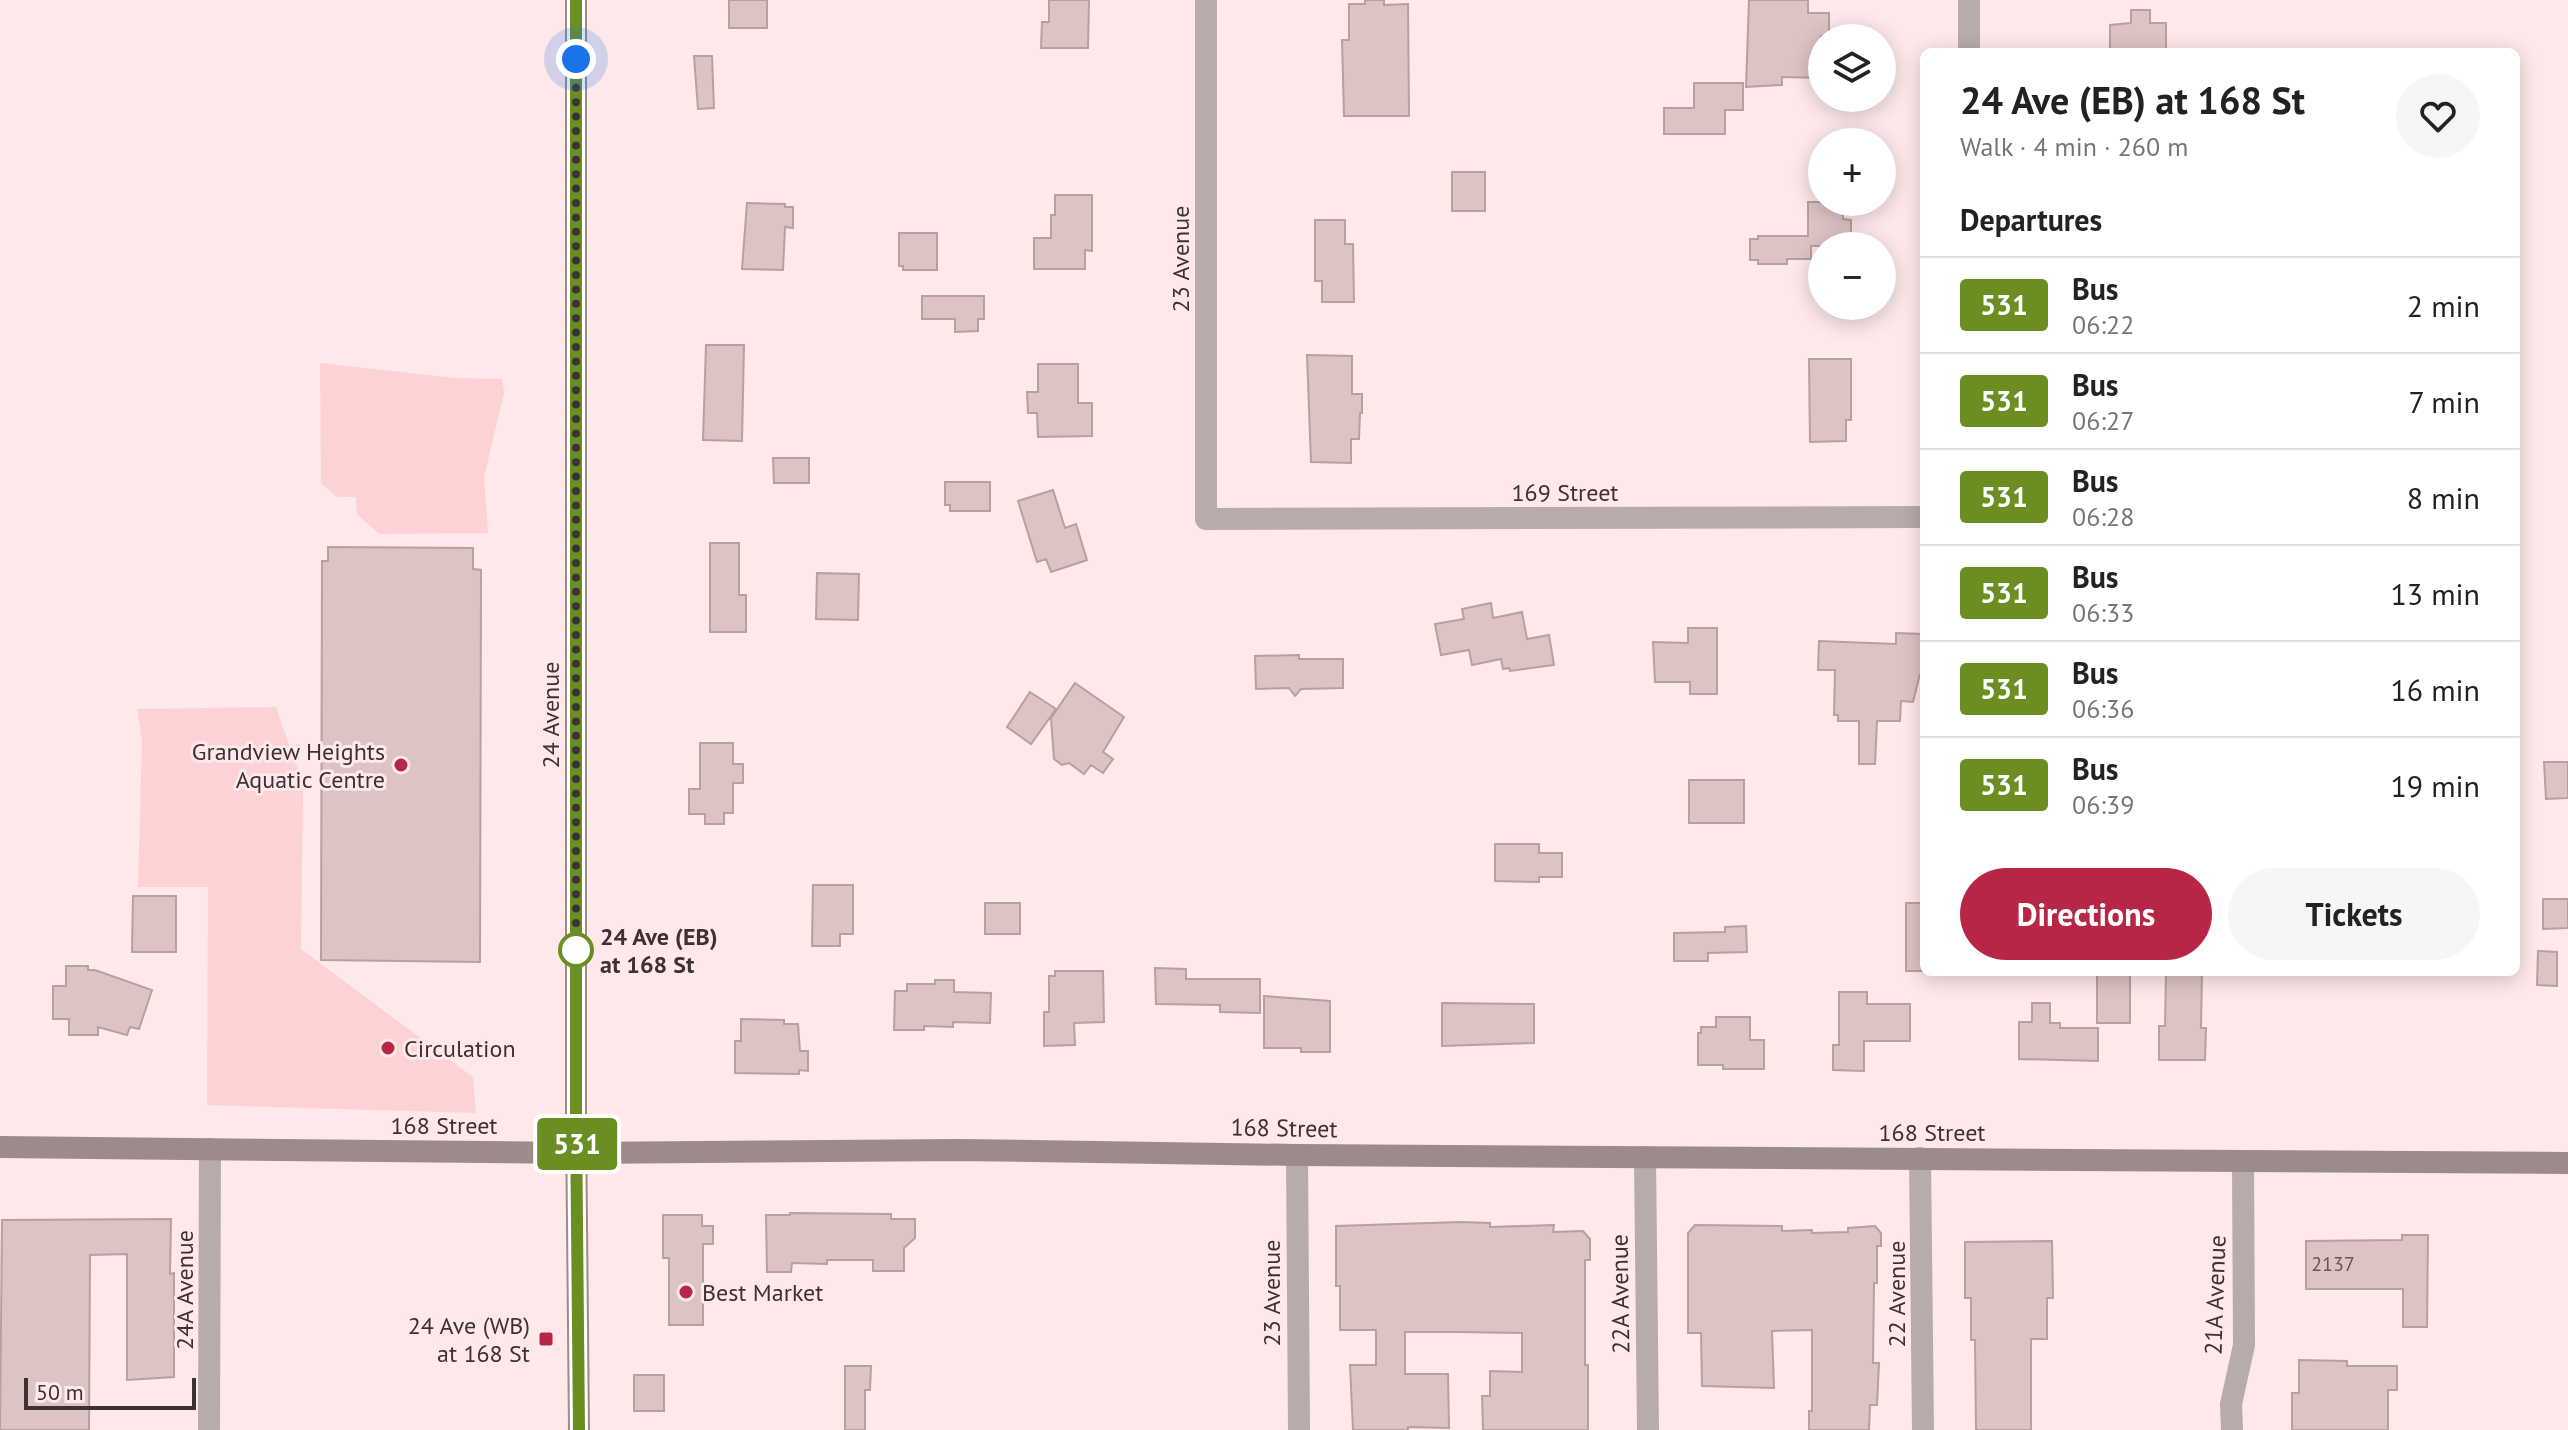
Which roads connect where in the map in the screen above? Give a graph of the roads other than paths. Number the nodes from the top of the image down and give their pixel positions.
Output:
1 (576, 0) edge
2 (1206, 0) edge
3 (1969, 0) edge
4 (1969, 48) edge
5 (1920, 517) edge
6 (1206, 519) joint
7 (0, 1147) edge
8 (210, 1149) junction
9 (577, 1153) junction
10 (1297, 1155) junction
11 (1645, 1157) junction
12 (1920, 1158) junction
13 (2243, 1161) junction
14 (2568, 1163) edge
15 (209, 1430) edge
16 (579, 1430) edge
17 (1299, 1430) edge
18 (1648, 1430) edge
19 (1923, 1430) edge
20 (2232, 1430) edge

1 - 9 main road, 24 Avenue
2 - 6 street, 23 Avenue
3 - 4 street
5 - 6 street, 169 Street
7 - 8 main road, 168 Street
8 - 9 main road, 168 Street
8 - 15 street, 24A Avenue
9 - 10 main road, 168 Street
9 - 16 main road, 24 Avenue
10 - 11 main road, 168 Street
10 - 17 street, 23 Avenue
11 - 12 main road, 168 Street
11 - 18 street, 22A Avenue
12 - 13 main road, 168 Street
12 - 19 street, 22 Avenue
13 - 14 main road, 168 Street
13 - 20 street, 21A Avenue

